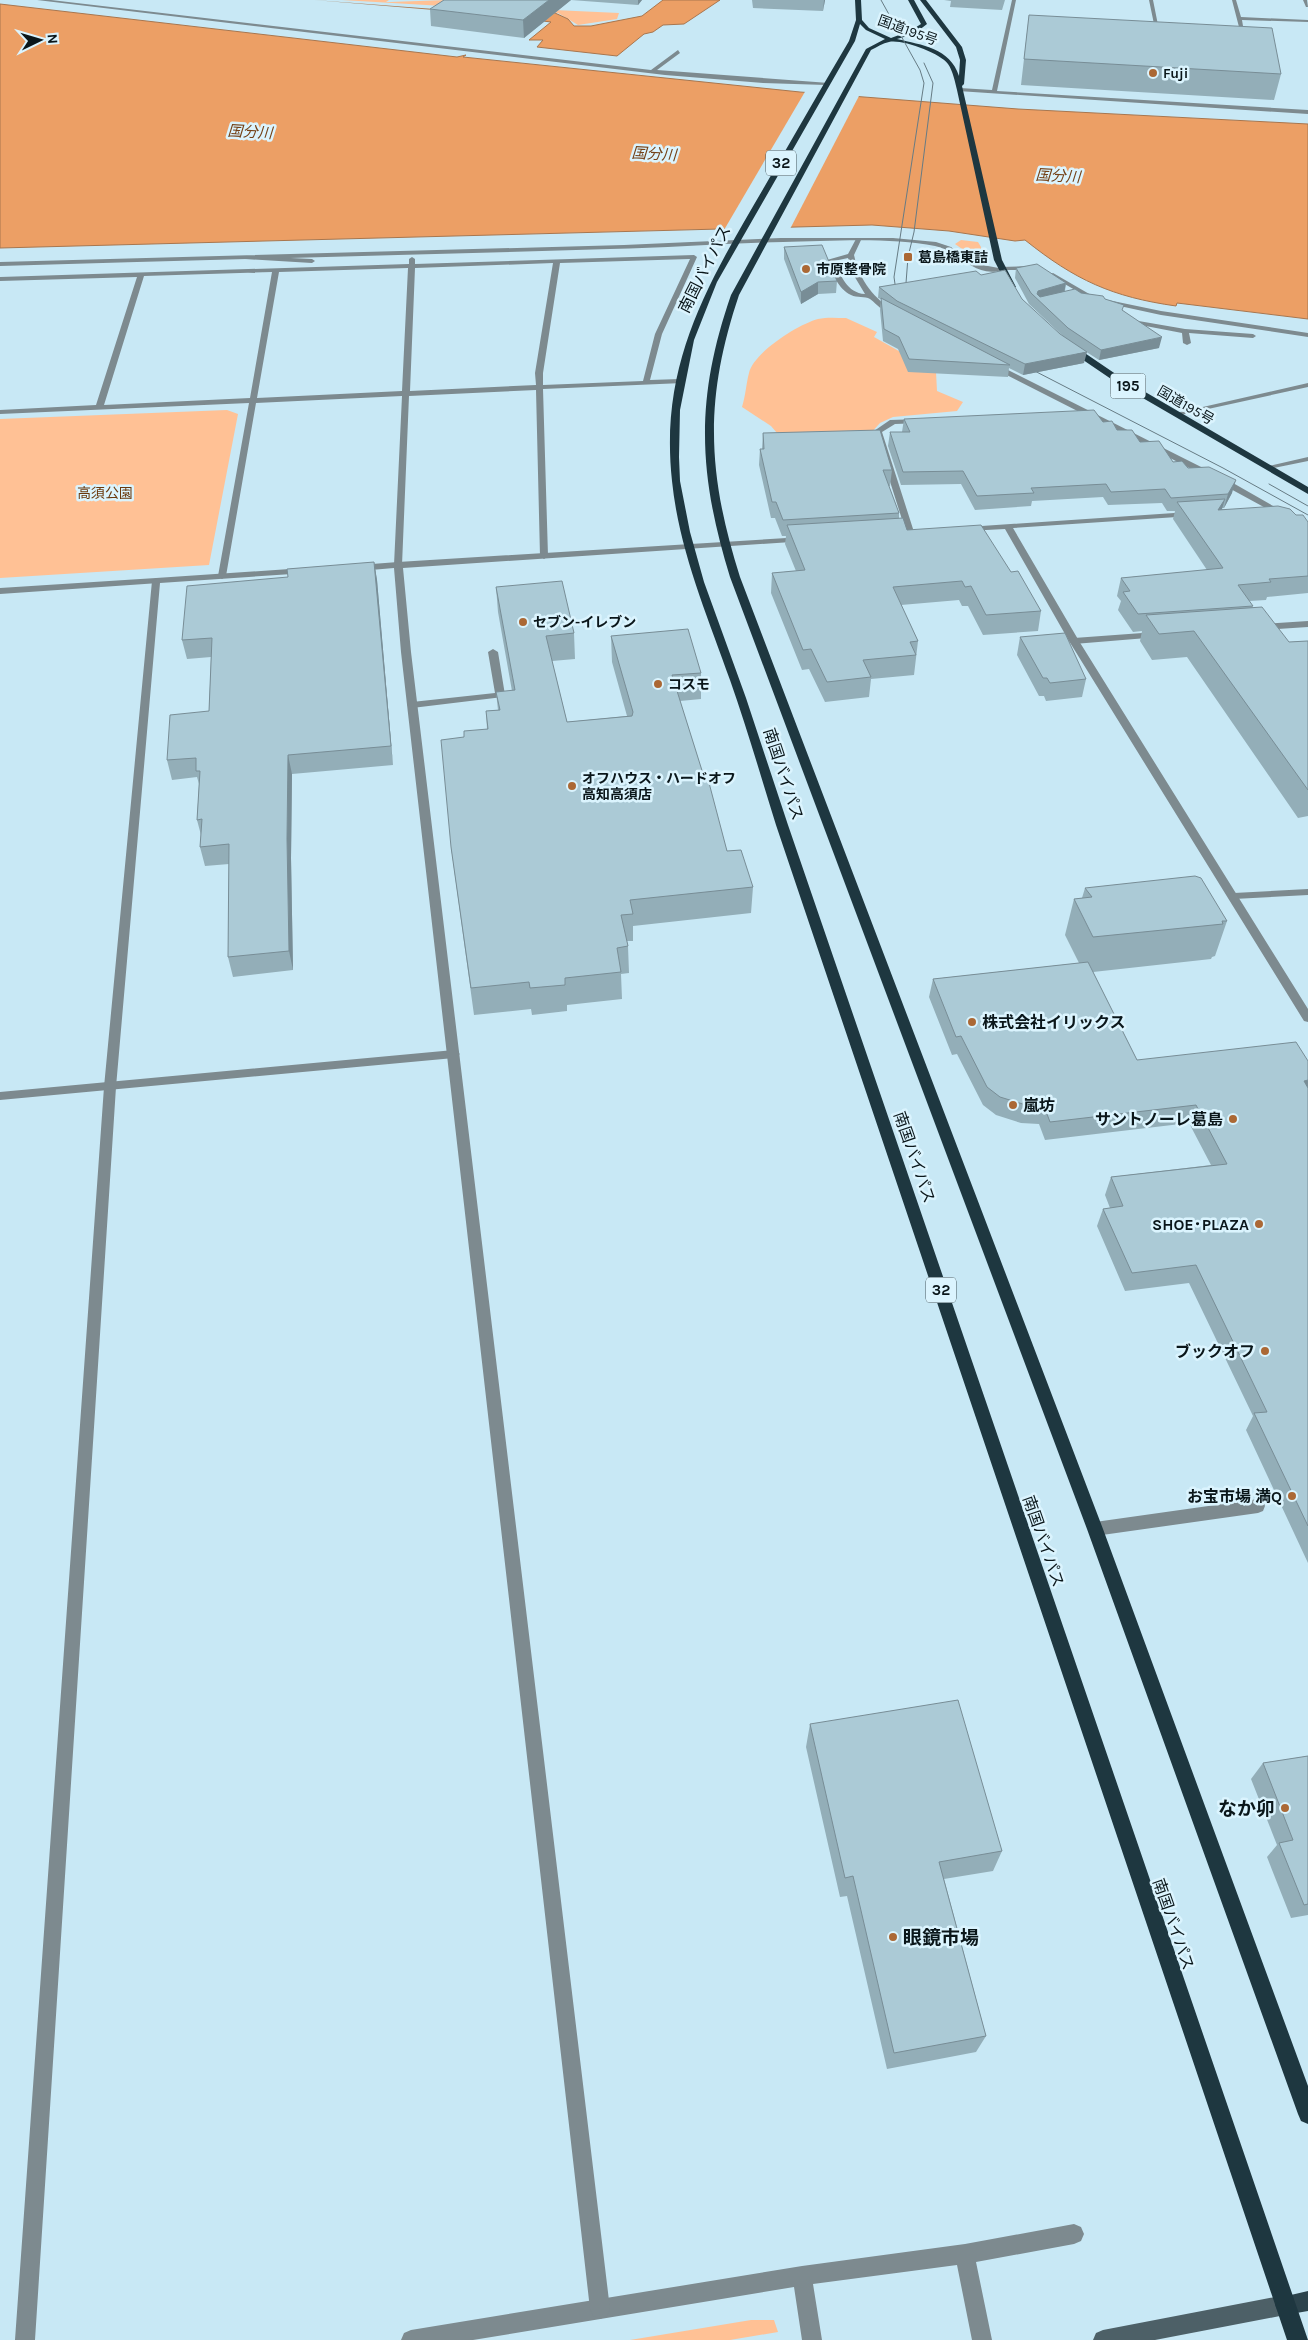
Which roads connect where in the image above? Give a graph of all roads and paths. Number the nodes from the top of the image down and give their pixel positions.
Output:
1 (39, 0) edge
2 (98, 0) edge
3 (858, 0) edge
4 (911, 0) edge
5 (923, 0) edge
6 (1014, 0) edge
7 (1151, 0) edge
8 (1234, 0) edge
9 (1305, 0) edge
10 (118, 2) dead end
11 (1308, 6) edge
12 (1239, 18) junction
13 (859, 20) junction
14 (1308, 21) edge
15 (1156, 24) edge
16 (1242, 29) edge
17 (360, 31) dead end
18 (412, 36) dead end
19 (377, 38) junction
20 (891, 39) junction
21 (678, 52) dead end
22 (652, 71) junction
23 (825, 85) junction
24 (961, 92) junction
25 (994, 92) junction
26 (1308, 112) edge
27 (765, 239) junction
28 (858, 240) junction
29 (737, 241) junction
30 (523, 250) junction
31 (851, 255) junction
32 (240, 257) junction
33 (557, 261) junction
34 (412, 262) junction
35 (0, 264) edge
36 (1002, 269) junction
37 (276, 270) junction
38 (1042, 270) edge
39 (1049, 272) edge
40 (141, 274) junction
41 (2, 279) edge
42 (0, 289) edge
43 (1082, 293) junction
44 (869, 296) junction
45 (1073, 296) edge
46 (1018, 298) edge
47 (1197, 310) dead end
48 (901, 318) edge
49 (1127, 321) edge
50 (1185, 331) junction
51 (1308, 333) edge
52 (1295, 336) junction
53 (1308, 341) edge
54 (1062, 342) edge
55 (1186, 343) dead end
56 (987, 362) edge
57 (680, 381) junction
58 (646, 382) junction
59 (1308, 384) edge
60 (540, 387) junction
61 (406, 394) junction
62 (253, 402) junction
63 (99, 408) junction
64 (1082, 411) junction
65 (0, 412) edge
66 (1065, 413) edge
67 (1176, 414) junction
68 (931, 420) edge
69 (1308, 459) edge
70 (1269, 467) junction
71 (1308, 491) edge
72 (1268, 506) junction
73 (1249, 510) edge
74 (1201, 513) edge
75 (1008, 527) junction
76 (1308, 529) edge
77 (954, 530) edge
78 (909, 532) edge
79 (812, 538) edge
80 (723, 543) junction
81 (688, 545) junction
82 (544, 556) junction
83 (398, 565) junction
84 (346, 569) edge
85 (317, 570) edge
86 (222, 576) junction
87 (156, 581) junction
88 (0, 592) edge
89 (1308, 624) edge
90 (1251, 628) edge
91 (1165, 634) edge
92 (1074, 641) junction
93 (493, 652) dead end
94 (412, 705) junction
95 (1308, 892) edge
96 (1234, 896) junction
97 (1308, 1018) edge
98 (454, 1054) junction
99 (110, 1087) junction
100 (0, 1096) edge
101 (1258, 1506) dead end
102 (1094, 1529) junction
103 (1308, 2114) edge
104 (1074, 2234) dead end
105 (965, 2254) junction
106 (802, 2276) junction
107 (1308, 2301) edge
108 (1285, 2305) junction
109 (600, 2309) junction
110 (25, 2340) edge
111 (415, 2340) edge
112 (812, 2340) edge
113 (982, 2340) edge
114 (1103, 2340) edge
115 (1298, 2340) edge

1 - 19 street
2 - 10 street
3 - 13 highway, 南国バイパス / 32
4 - 20 highway, 南国バイパス / 32
5 - 24 highway, 国道195号
6 - 25 street
7 - 15 street
8 - 12 street
9 - 11 street
12 - 14 street
12 - 16 street
13 - 20 highway, 国道195号
13 - 23 highway, 南国バイパス / 32
17 - 19 street
18 - 19 street
19 - 22 street
20 - 24 highway, 国道195号
20 - 27 highway, 南国バイパス / 32
21 - 22 street
22 - 23 street
23 - 29 highway, 南国バイパス / 32
24 - 25 street
24 - 36 highway, 国道195号
25 - 26 street
27 - 28 street
27 - 29 street
27 - 80 highway, 南国バイパス / 32
28 - 31 street
28 - 36 street
29 - 30 street
29 - 57 highway, 南国バイパス / 32
30 - 32 street
30 - 34 street
31 - 44 street
31 - 44 street
32 - 34 street
32 - 35 street
33 - 34 street
33 - 58 street
33 - 60 street
34 - 37 street
34 - 61 street
36 - 38 street
36 - 46 highway, 国道195号
37 - 40 street
37 - 62 street
39 - 43 street
40 - 41 street
40 - 63 street
41 - 42 street
43 - 45 street
43 - 52 street
44 - 48 street
47 - 51 street
49 - 50 street
50 - 52 street
50 - 55 street
51 - 52 street
52 - 53 street
54 - 67 highway, 国道195号 / 195
56 - 64 street
57 - 58 street
57 - 81 highway, 南国バイパス / 32
58 - 60 street
59 - 67 street
60 - 61 street
60 - 82 street
61 - 62 street
61 - 83 street
62 - 63 street
62 - 86 street
63 - 65 street
64 - 66 street
64 - 72 street
67 - 70 highway, 国道195号 / 195
68 - 78 street
69 - 70 street
70 - 71 highway, 国道195号 / 195
72 - 73 street
72 - 76 street
74 - 75 street
75 - 77 street
75 - 92 street
79 - 80 street
80 - 81 street
80 - 102 highway, 南国バイパス / 32
81 - 82 street
81 - 108 highway, 南国バイパス / 32
82 - 83 street
83 - 84 street
83 - 94 street
85 - 86 street
86 - 87 street
87 - 88 street
87 - 99 street
89 - 90 street
91 - 92 street
92 - 96 street
93 - 94 street
94 - 98 street
95 - 96 street
96 - 97 street
98 - 99 street
98 - 109 street
99 - 100 street
99 - 110 street
101 - 102 street
102 - 103 highway, 南国バイパス / 32
104 - 105 street
105 - 106 street
105 - 113 street
106 - 109 street
106 - 112 street
107 - 108 main road
108 - 114 main road
108 - 115 highway, 南国バイパス / 32
109 - 111 street

